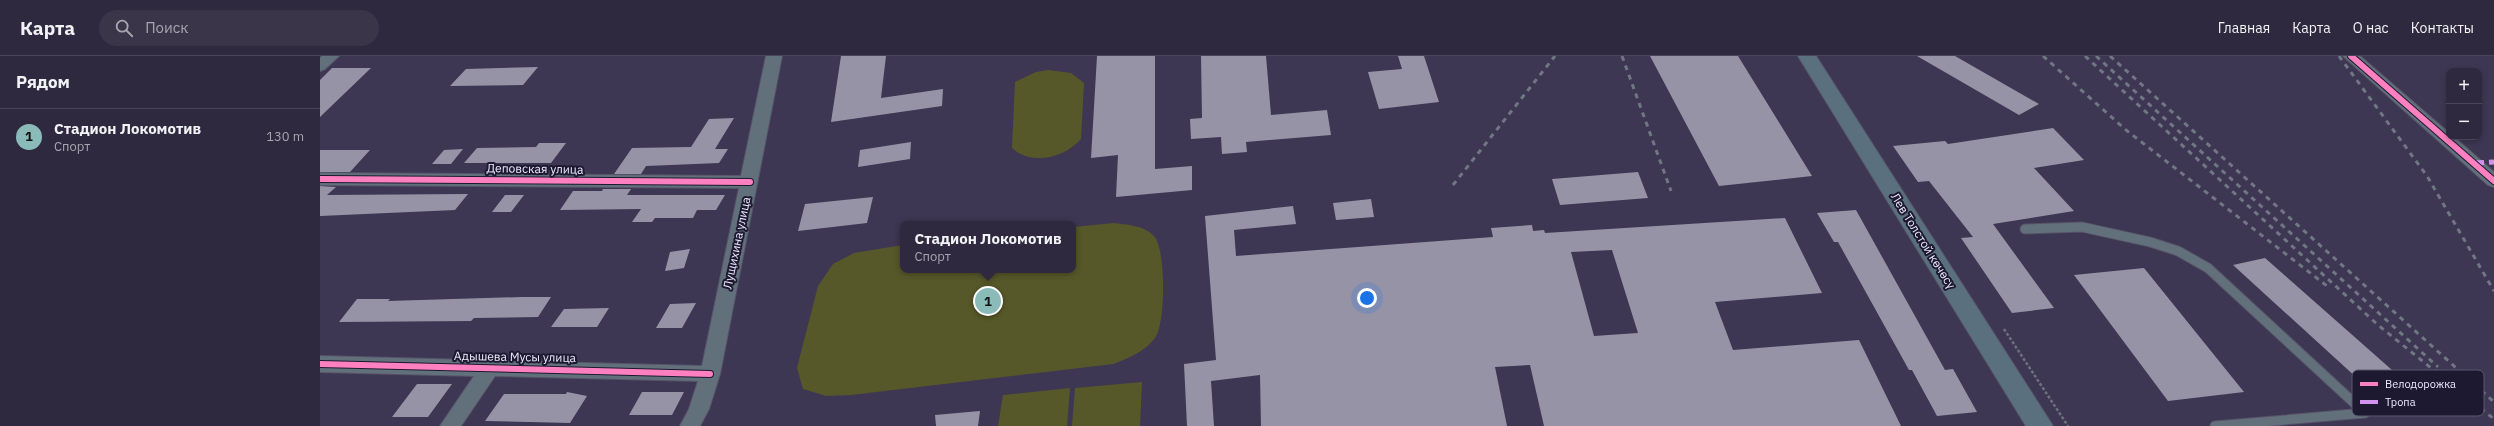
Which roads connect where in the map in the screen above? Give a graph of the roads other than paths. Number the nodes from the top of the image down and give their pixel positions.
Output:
1 (332, 56) edge
2 (774, 56) edge
3 (1806, 56) edge
4 (2351, 56) edge
5 (320, 66) edge
6 (2494, 162) edge
7 (2474, 164) junction
8 (320, 178) edge
9 (2494, 181) edge
10 (750, 182) junction
11 (2025, 229) dead end
12 (320, 364) edge
13 (491, 367) junction
14 (710, 374) junction
15 (2352, 401) edge
16 (2352, 414) edge
17 (450, 426) edge
18 (690, 426) edge
19 (2040, 426) edge
20 (2215, 426) edge

1 - 5 street
2 - 10 street, Лущихина улица
3 - 19 main road, Лев Толстой көчөсү
4 - 7 street
6 - 7 street
7 - 9 street
8 - 10 street, Деповская улица
10 - 14 street, Лущихина улица
11 - 15 lane
12 - 13 street, Адышева Мусы улица
13 - 14 street, Адышева Мусы улица
13 - 17 street
14 - 18 street, Лущихина улица
16 - 20 lane

